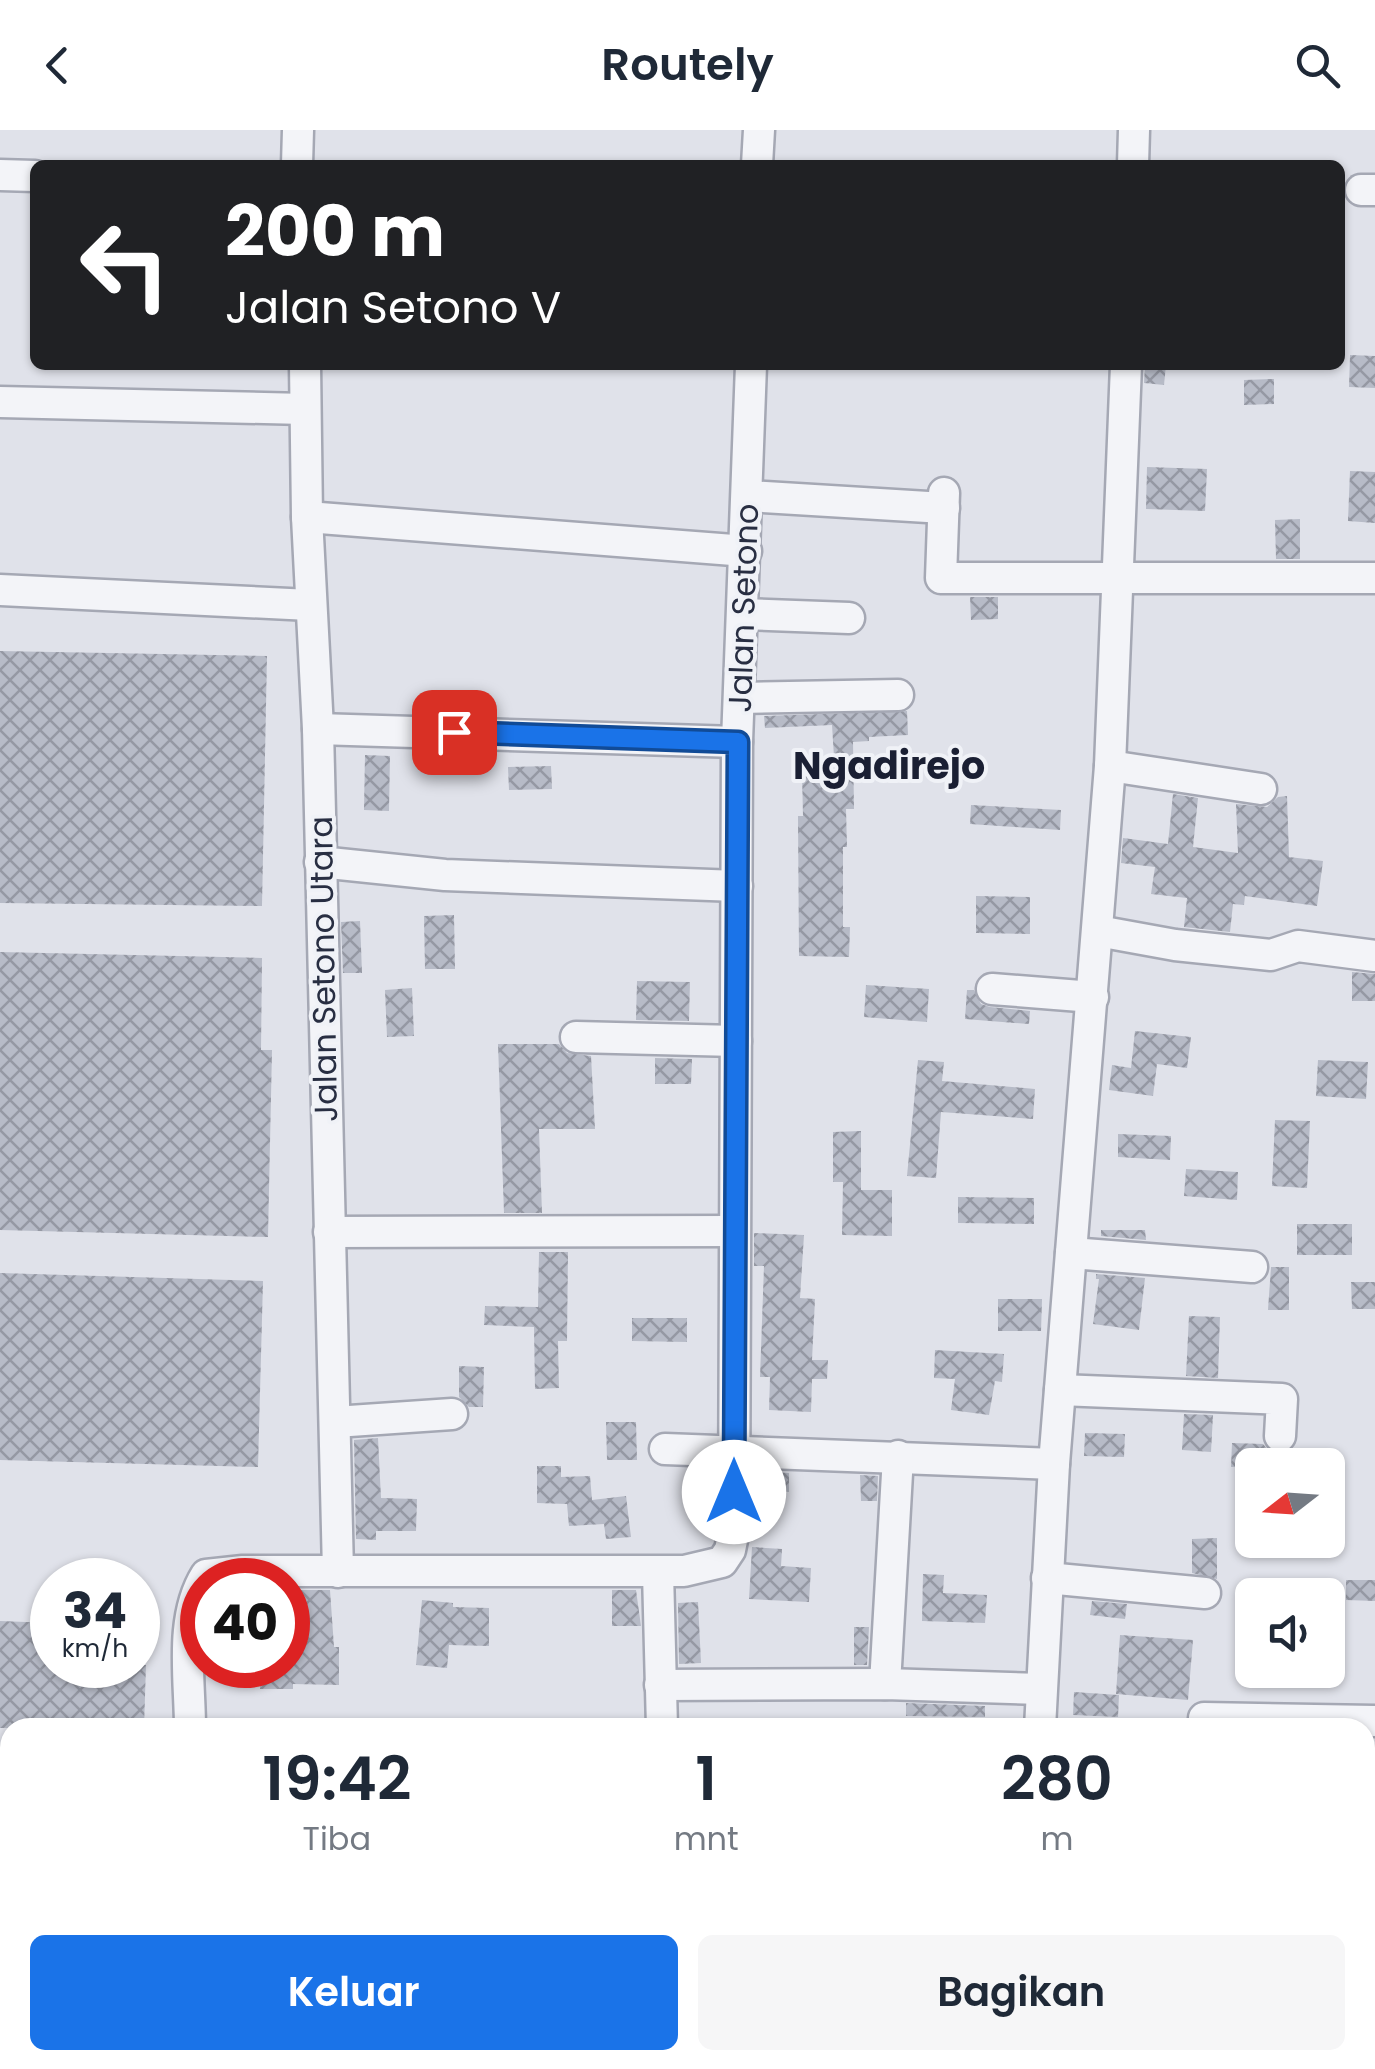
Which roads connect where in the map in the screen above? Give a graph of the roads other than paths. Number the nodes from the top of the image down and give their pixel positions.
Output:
1 (298, 130) edge
2 (759, 130) edge
3 (1134, 130) edge
4 (298, 160) edge
5 (757, 160) edge
6 (1133, 160) edge
7 (0, 174) edge
8 (30, 176) edge
9 (304, 370) edge
10 (751, 370) edge
11 (1126, 370) edge
12 (0, 402) edge
13 (305, 409) junction
14 (748, 496) junction
15 (307, 517) junction
16 (746, 551) junction
17 (1119, 578) junction
18 (1375, 578) edge
19 (0, 590) edge
20 (310, 604) junction
21 (743, 614) junction
22 (849, 618) dead end
23 (898, 695) dead end
24 (740, 698) junction
25 (318, 729) junction
26 (738, 742) junction
27 (1110, 766) junction
28 (1261, 789) dead end
29 (320, 862) junction
30 (736, 886) junction
31 (1098, 932) junction
32 (1375, 956) edge
33 (992, 988) dead end
34 (1092, 997) junction
35 (576, 1037) dead end
36 (736, 1041) junction
37 (734, 1231) junction
38 (330, 1232) junction
39 (1071, 1253) junction
40 (1252, 1267) dead end
41 (1060, 1390) junction
42 (452, 1414) dead end
43 (335, 1422) junction
44 (1280, 1436) dead end
45 (665, 1449) dead end
46 (734, 1454) junction
47 (898, 1456) junction
48 (1054, 1464) junction
49 (338, 1572) junction
50 (658, 1572) junction
51 (1047, 1578) junction
52 (1205, 1593) dead end
53 (885, 1684) junction
54 (660, 1685) junction
55 (1041, 1690) junction
56 (190, 1718) edge
57 (662, 1718) edge
58 (1040, 1718) edge

1 - 4 street
2 - 5 street
3 - 6 street
7 - 8 street
9 - 13 street, Jalan Setono Utara
10 - 14 street, Jalan Setono
11 - 17 street
12 - 13 street
13 - 15 street, Jalan Setono Utara
14 - 16 street, Jalan Setono
14 - 17 street
15 - 16 street
15 - 20 street, Jalan Setono Utara
16 - 21 street, Jalan Setono
17 - 18 street
17 - 27 street
19 - 20 street
20 - 25 street, Jalan Setono Utara
21 - 22 street
21 - 24 street, Jalan Setono
23 - 24 street
24 - 26 street, Jalan Setono
25 - 26 street
25 - 29 street, Jalan Setono Utara
26 - 30 street, Jalan Setono
27 - 28 street
27 - 31 street
29 - 30 street
29 - 38 street, Jalan Setono Utara
30 - 36 street, Jalan Setono
31 - 32 street
31 - 34 street
33 - 34 street
34 - 39 street
35 - 36 street
36 - 37 street, Jalan Setono
37 - 38 street
37 - 46 street, Jalan Setono
38 - 43 street, Jalan Setono Utara
39 - 40 street
39 - 41 street
41 - 44 street
41 - 48 street
42 - 43 street
43 - 49 street, Jalan Setono Utara
45 - 46 street
46 - 47 street
46 - 50 street, Jalan Setono
47 - 48 street
47 - 53 street
48 - 51 street
49 - 50 street
49 - 56 street
50 - 54 street
51 - 52 street
51 - 55 street
53 - 54 street
53 - 55 street
54 - 57 street
55 - 58 street

